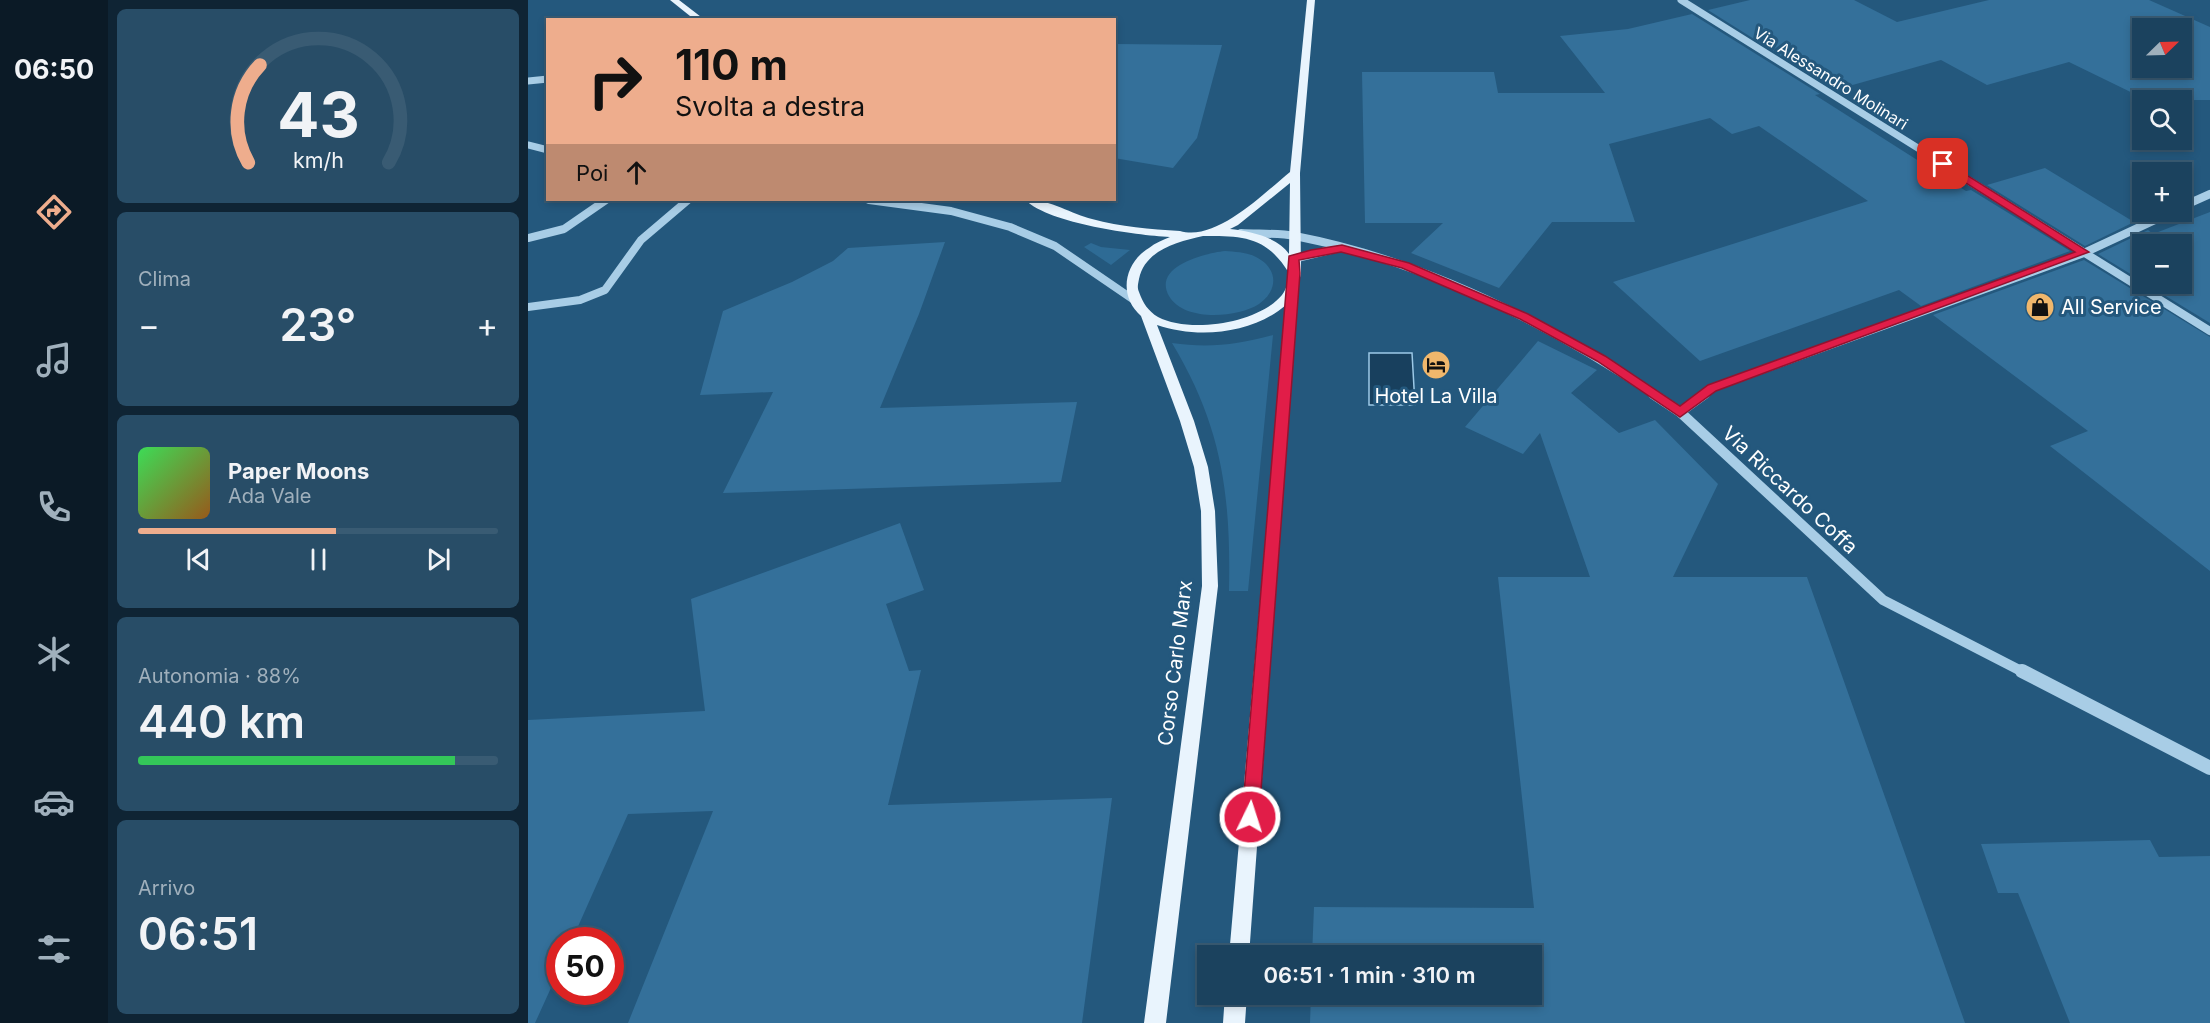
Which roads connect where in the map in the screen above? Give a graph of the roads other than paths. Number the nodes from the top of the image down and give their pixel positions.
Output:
1 (674, 0) edge
2 (1311, 0) edge
3 (1681, 0) edge
4 (698, 18) edge
5 (546, 79) edge
6 (528, 81) edge
7 (528, 145) edge
8 (546, 150) edge
9 (1295, 173) junction
10 (2210, 194) edge
11 (605, 201) edge
12 (687, 201) edge
13 (877, 201) edge
14 (1033, 201) edge
15 (2192, 202) edge
16 (2150, 222) edge
17 (1212, 232) junction
18 (1233, 232) junction
19 (1192, 234) junction
20 (1294, 236) junction
21 (528, 238) edge
22 (1342, 248) junction
23 (2084, 252) junction
24 (1293, 259) junction
25 (1294, 279) junction
26 (1134, 300) junction
27 (528, 307) edge
28 (1147, 316) junction
29 (2210, 331) edge
30 (1680, 412) junction
31 (2210, 768) edge
32 (1240, 945) edge
33 (1235, 1005) edge
34 (1155, 1023) edge
35 (1234, 1023) edge

1 - 4 main road
2 - 9 main road
3 - 23 street, Via Alessandro Molinari
5 - 6 street
7 - 8 street
9 - 17 main road
9 - 20 main road
10 - 15 street
11 - 21 street
12 - 27 street
13 - 26 street
14 - 19 main road
16 - 23 street
17 - 18 main road
17 - 19 main road
18 - 20 street, Via Riccardo Coffa
18 - 25 main road
19 - 26 main road
20 - 22 street, Via Riccardo Coffa
20 - 24 main road
22 - 24 street
22 - 30 street, Via Riccardo Coffa
23 - 29 street, Via Alessandro Molinari
23 - 30 street
24 - 25 main road
25 - 28 main road
25 - 32 main road
26 - 28 main road
28 - 34 main road, Corso Carlo Marx
30 - 31 street, Via Riccardo Coffa
33 - 35 main road

